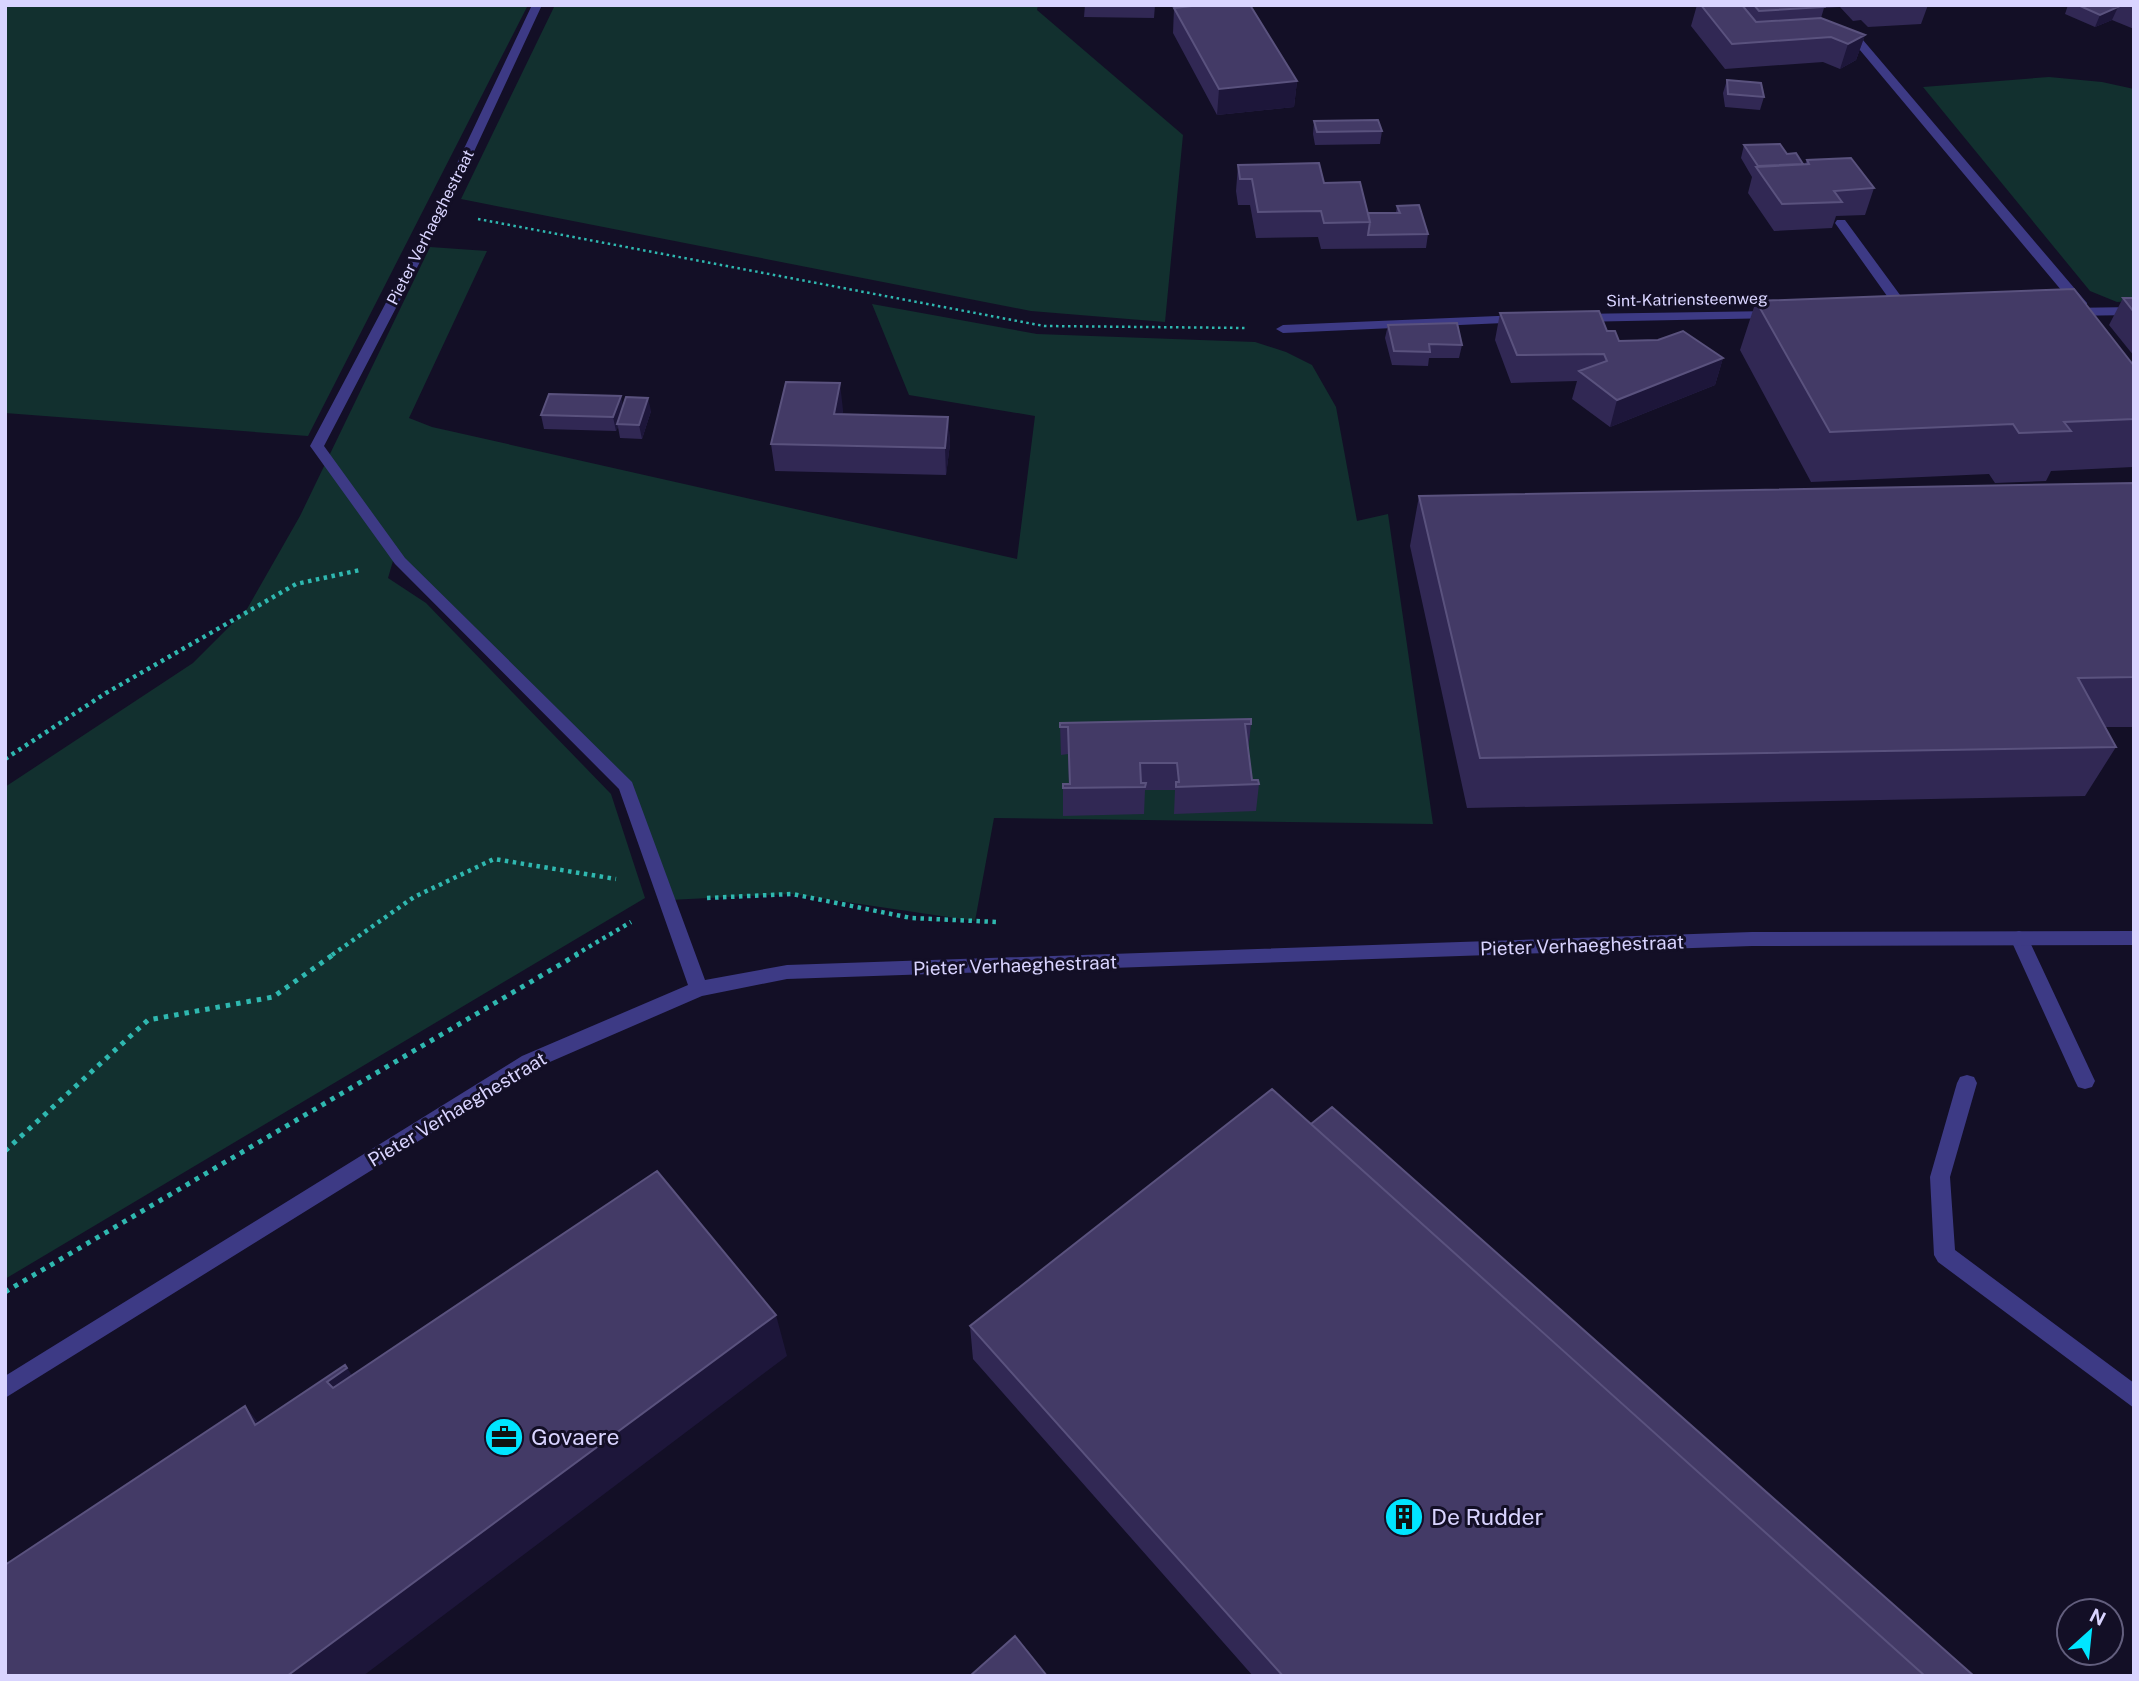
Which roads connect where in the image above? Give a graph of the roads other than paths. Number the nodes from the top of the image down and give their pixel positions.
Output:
1 (537, 5) edge
2 (1853, 35) edge
3 (1841, 223) edge
4 (2086, 311) junction
5 (2134, 311) edge
6 (2059, 312) edge
7 (1907, 314) edge
8 (1782, 315) edge
9 (1560, 318) edge
10 (1532, 319) edge
11 (1283, 329) road end
12 (2019, 938) junction
13 (2134, 938) edge
14 (699, 989) junction
15 (2085, 1081) dead end
16 (1967, 1083) dead end
17 (5, 1388) edge
18 (2134, 1397) edge

1 - 14 street, Pieter Verhaeghestraat
2 - 4 street
3 - 7 street
4 - 5 street
4 - 6 street
8 - 9 street, Sint-Katriensteenweg
10 - 11 street
12 - 13 street, Pieter Verhaeghestraat
12 - 14 street, Pieter Verhaeghestraat
12 - 15 street
14 - 17 street, Pieter Verhaeghestraat
16 - 18 street

